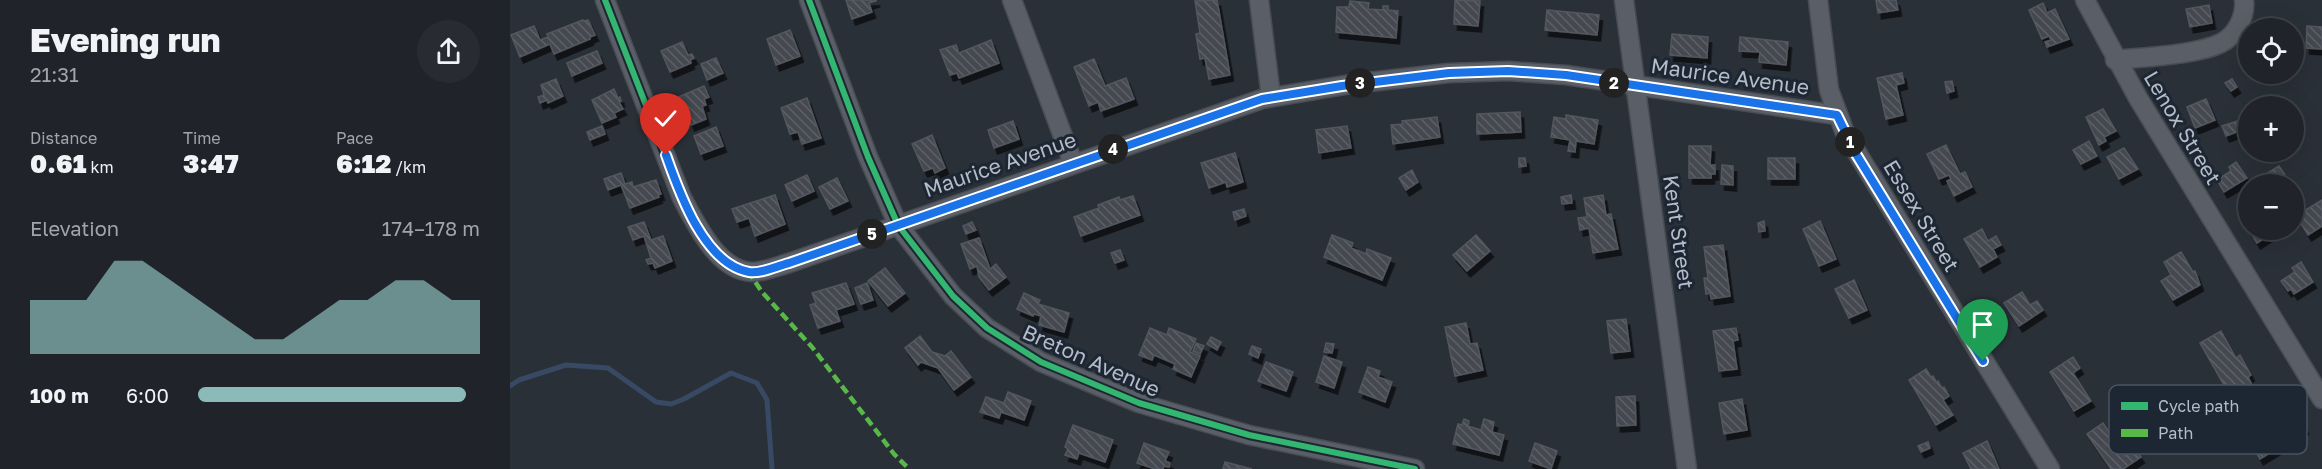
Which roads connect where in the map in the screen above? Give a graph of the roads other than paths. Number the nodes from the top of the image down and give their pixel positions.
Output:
1 (605, 0) edge
2 (809, 0) edge
3 (1012, 0) edge
4 (1259, 0) edge
5 (1624, 0) edge
6 (1818, 0) edge
7 (2085, 0) edge
8 (2244, 0) edge
9 (2115, 60) junction
10 (1635, 86) junction
11 (1271, 97) junction
12 (1837, 115) junction
13 (1073, 163) junction
14 (898, 225) junction
15 (2322, 399) edge
16 (1415, 469) edge
17 (1687, 469) edge
18 (2050, 469) edge

1 - 14 street, Maurice Avenue
2 - 14 street, Breton Avenue
3 - 13 street
4 - 11 street
5 - 10 street, Kent Street
6 - 12 street, Essex Street
7 - 9 street, Lenox Street
8 - 9 street
9 - 15 street, Lenox Street
10 - 11 street, Maurice Avenue
10 - 12 street, Maurice Avenue
10 - 17 street, Kent Street
11 - 13 street, Maurice Avenue
12 - 18 street, Essex Street
13 - 14 street, Maurice Avenue
14 - 16 street, Breton Avenue

